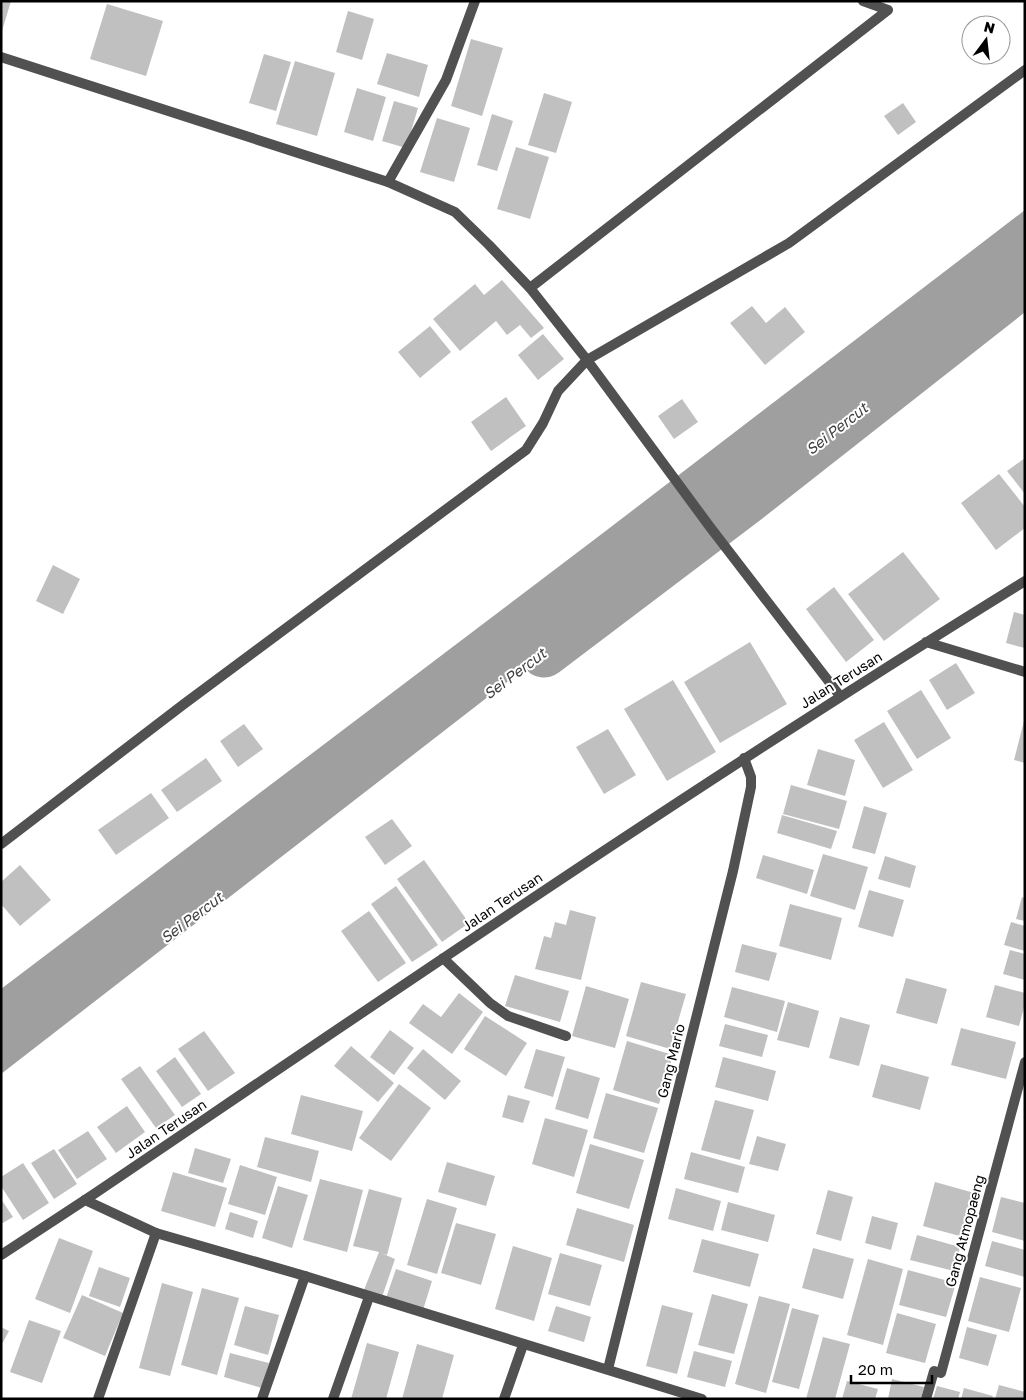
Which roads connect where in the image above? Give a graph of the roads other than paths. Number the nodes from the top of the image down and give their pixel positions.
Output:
1 (476, 1) edge
2 (863, 1) edge
3 (1, 57) edge
4 (1025, 70) edge
5 (388, 182) junction
6 (530, 288) junction
7 (588, 360) junction
8 (1025, 581) edge
9 (926, 642) junction
10 (1025, 672) edge
11 (840, 696) junction
12 (744, 758) junction
13 (1, 844) edge
14 (443, 958) junction
15 (566, 1036) dead end
16 (1025, 1062) edge
17 (85, 1200) junction
18 (156, 1233) junction
19 (1, 1255) edge
20 (304, 1276) junction
21 (369, 1297) junction
22 (523, 1345) junction
23 (608, 1369) junction
24 (98, 1399) edge
25 (262, 1399) edge
26 (334, 1399) edge
27 (504, 1399) edge
28 (702, 1399) edge
29 (926, 1399) edge

1 - 5 street
2 - 6 street
3 - 5 street
4 - 7 street
5 - 6 street
6 - 7 street
7 - 11 street
7 - 13 street
8 - 9 street, Jalan Terusan
9 - 10 street
9 - 11 street, Jalan Terusan
11 - 12 street, Jalan Terusan
12 - 14 street, Jalan Terusan
12 - 23 street, Gang Mario
14 - 15 street
14 - 17 street, Jalan Terusan
16 - 29 street, Gang Atmopaeng
17 - 18 street
17 - 19 street, Jalan Terusan
18 - 20 street
18 - 24 street
20 - 21 street
20 - 25 street
21 - 22 street
21 - 26 street
22 - 23 street
22 - 27 street
23 - 28 street

